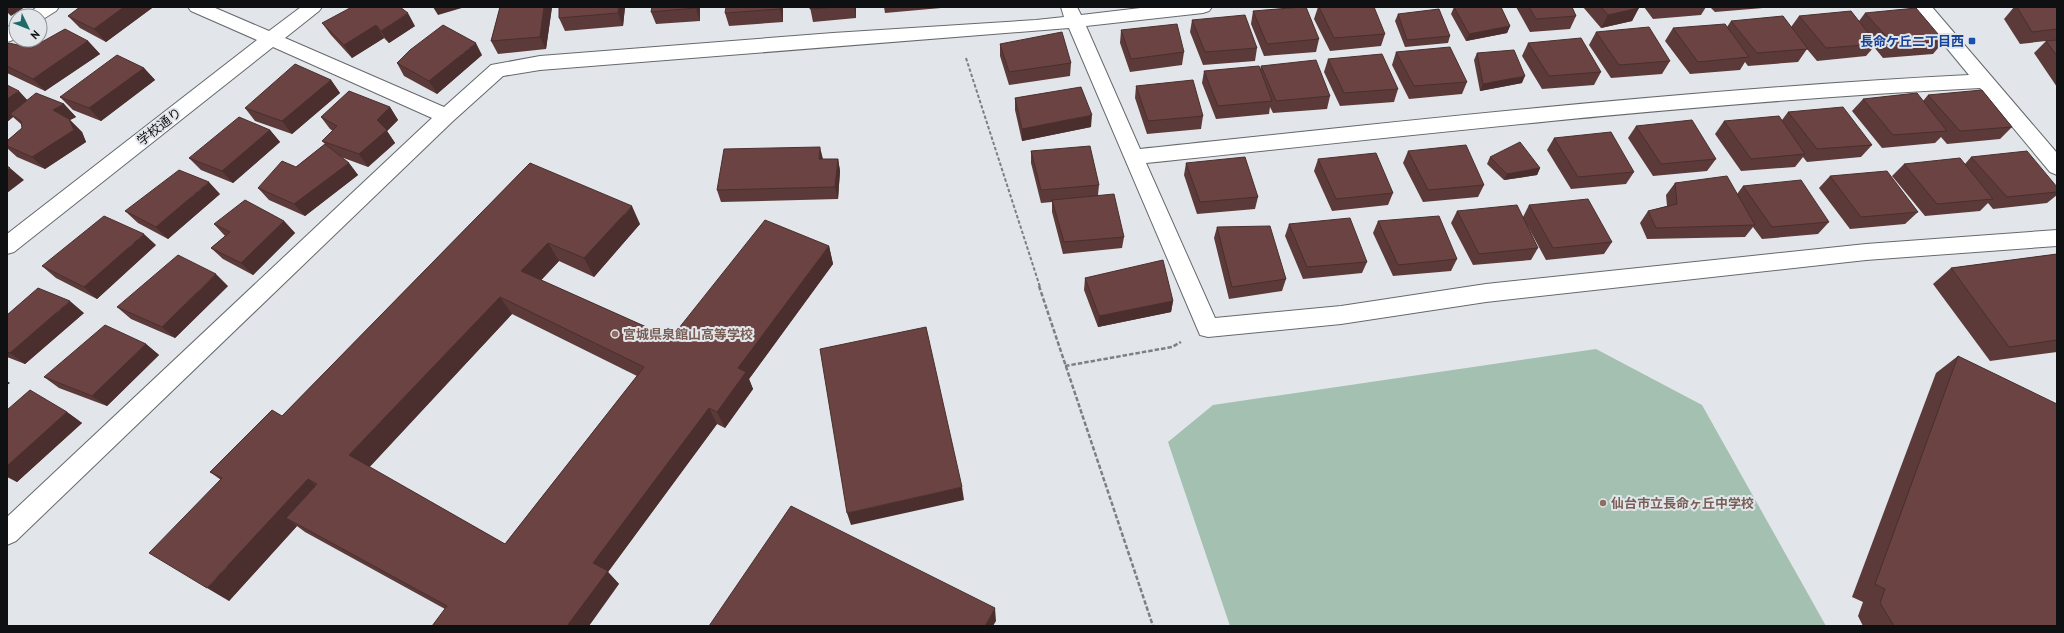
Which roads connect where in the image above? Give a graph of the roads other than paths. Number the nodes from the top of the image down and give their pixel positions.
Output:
1 (197, 7) edge
2 (313, 7) edge
3 (1203, 7) edge
4 (1922, 7) edge
5 (1072, 14) edge
6 (270, 40) junction
7 (1986, 81) junction
8 (446, 116) junction
9 (1134, 157) junction
10 (2057, 167) edge
11 (2057, 238) edge
12 (7, 246) edge
13 (7, 532) edge

1 - 6 street
2 - 6 street, 学校通り
3 - 5 street
4 - 7 street
5 - 8 street
5 - 9 street
6 - 8 street
6 - 12 street, 学校通り
7 - 9 street
7 - 10 street
8 - 13 street
9 - 11 street

